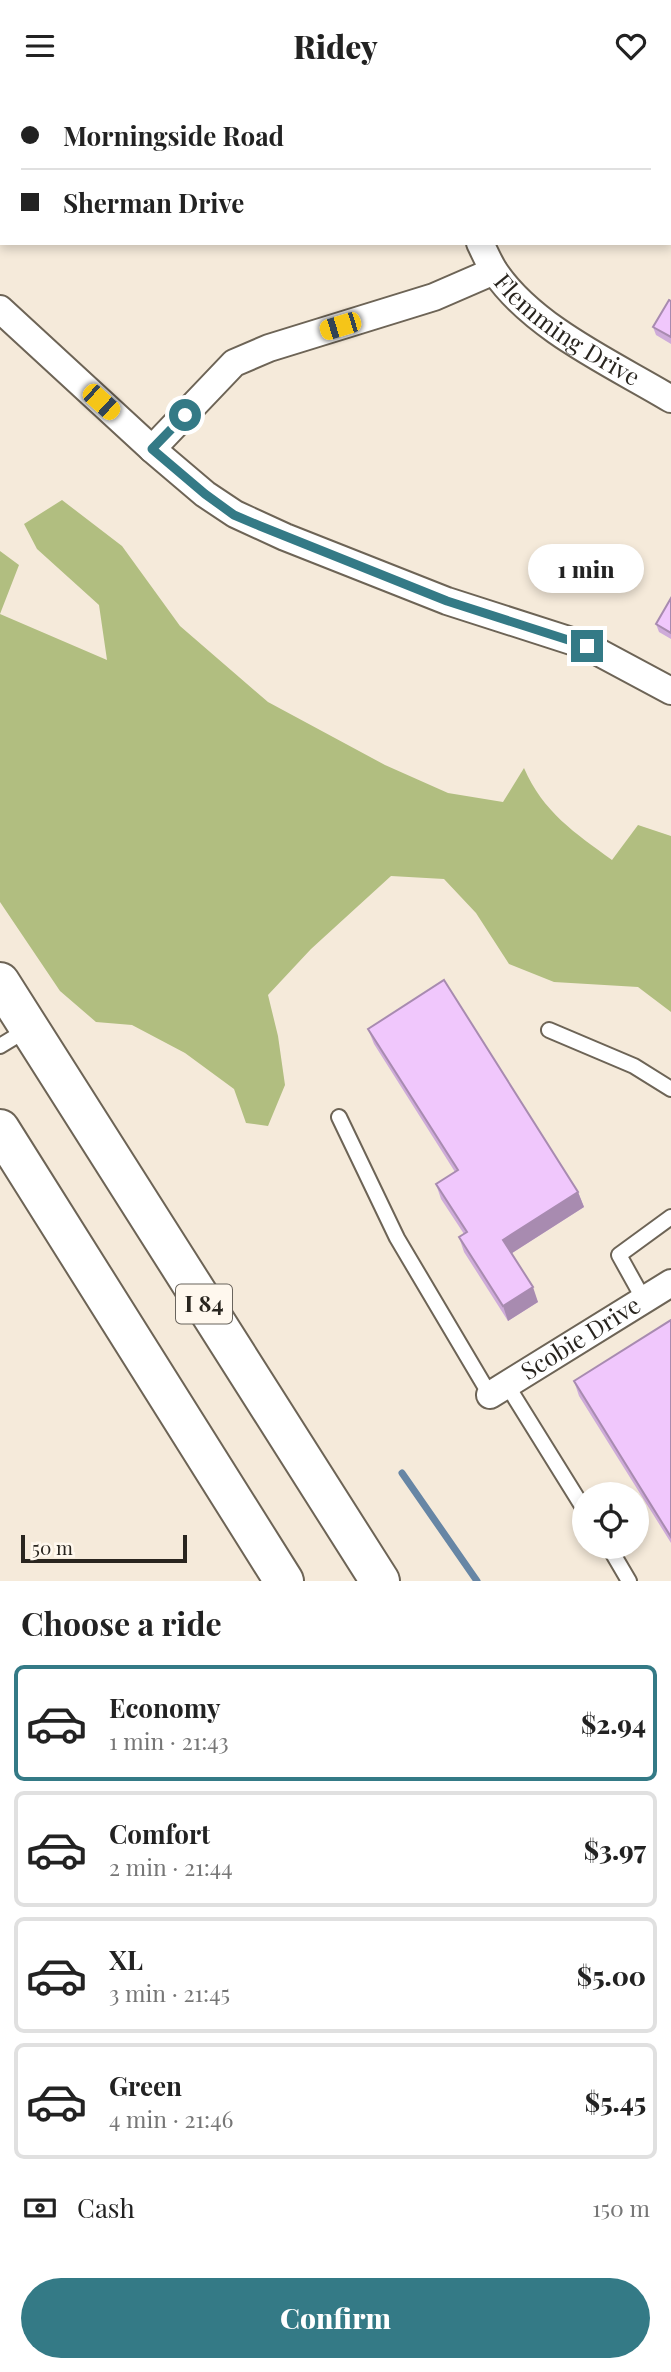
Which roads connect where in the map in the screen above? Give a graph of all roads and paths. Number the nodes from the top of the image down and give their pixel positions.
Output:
1 (481, 245) edge
2 (494, 271) junction
3 (0, 310) edge
4 (671, 399) edge
5 (152, 449) junction
6 (671, 691) edge
7 (0, 982) edge
8 (549, 1030) dead end
9 (14, 1037) edge
10 (671, 1089) edge
11 (339, 1117) dead end
12 (0, 1129) edge
13 (671, 1217) edge
14 (671, 1283) edge
15 (644, 1300) junction
16 (498, 1390) junction
17 (572, 1492) edge
18 (616, 1559) edge
19 (284, 1581) edge
20 (380, 1581) edge
21 (629, 1581) edge

1 - 2 street, Flemming Drive
2 - 4 street, Flemming Drive
2 - 5 street
3 - 5 street
5 - 6 street
7 - 9 main road, I 84
8 - 10 lane
9 - 20 main road, I 84
11 - 16 lane
12 - 19 main road
13 - 15 lane
14 - 15 street, Scobie Drive
15 - 16 street, Scobie Drive
16 - 17 lane
18 - 21 lane

